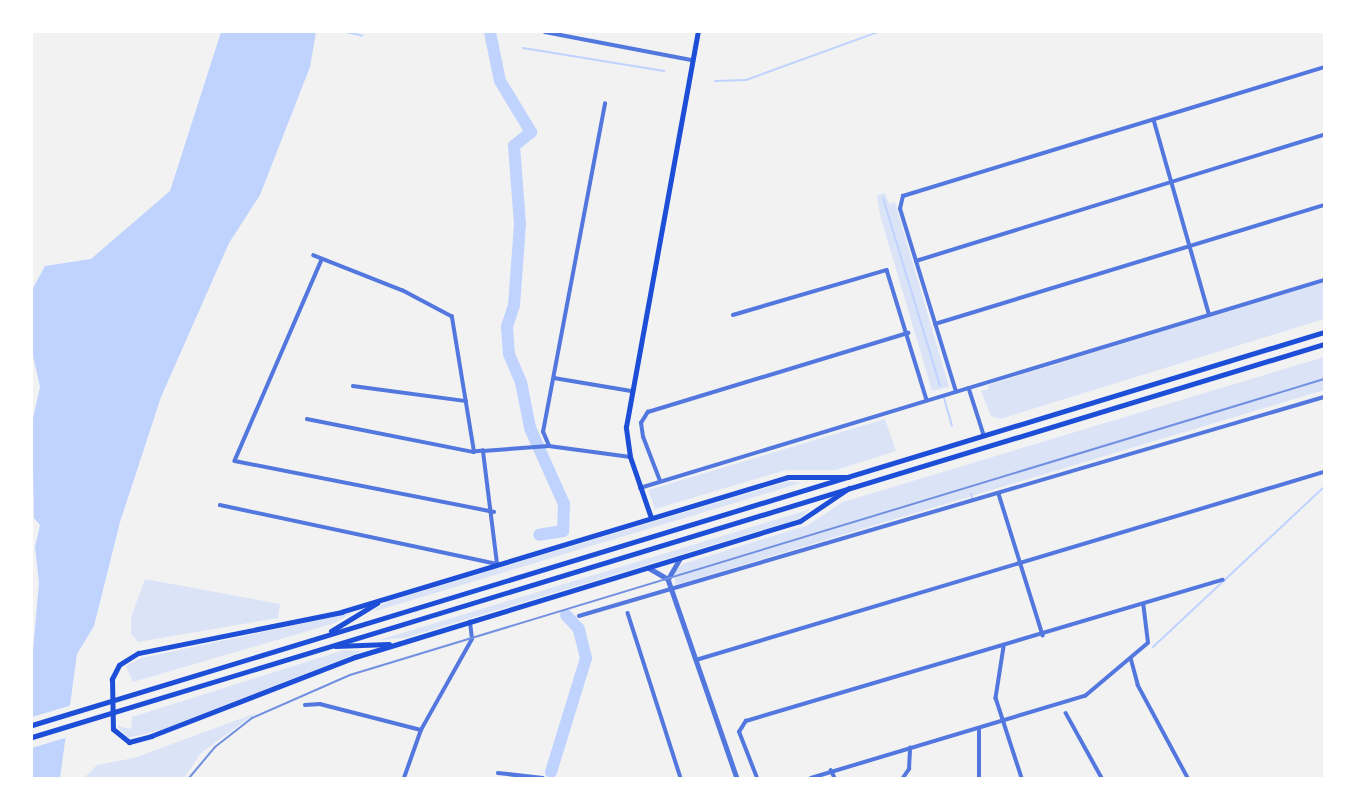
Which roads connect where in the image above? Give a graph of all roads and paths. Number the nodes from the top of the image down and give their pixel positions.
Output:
1 (545, 32) edge
2 (698, 32) edge
3 (692, 60) junction
4 (1325, 67) edge
5 (605, 104) dead end
6 (1154, 120) junction
7 (1325, 135) edge
8 (1171, 183) junction
9 (1325, 205) edge
10 (1190, 246) junction
11 (314, 256) dead end
12 (322, 260) junction
13 (916, 261) junction
14 (1325, 280) edge
15 (1209, 314) junction
16 (733, 315) dead end
17 (935, 324) junction
18 (1325, 332) edge
19 (908, 333) junction
20 (1325, 344) edge
21 (554, 378) junction
22 (353, 386) dead end
23 (969, 388) junction
24 (631, 391) junction
25 (956, 392) junction
26 (1325, 397) edge
27 (928, 400) junction
28 (466, 401) junction
29 (307, 419) dead end
30 (984, 435) junction
31 (547, 446) junction
32 (988, 447) junction
33 (484, 451) junction
34 (474, 452) junction
35 (630, 457) junction
36 (1325, 472) edge
37 (848, 477) junction
38 (660, 481) junction
39 (640, 488) junction
40 (849, 488) junction
41 (999, 494) junction
42 (220, 505) dead end
43 (494, 512) junction
44 (651, 518) junction
45 (683, 557) junction
46 (497, 564) junction
47 (1020, 565) junction
48 (645, 568) junction
49 (668, 579) junction
50 (1223, 580) dead end
51 (672, 589) junction
52 (386, 598) junction
53 (1143, 605) junction
54 (628, 613) dead end
55 (579, 616) dead end
56 (470, 622) junction
57 (1043, 635) junction
58 (323, 636) junction
59 (399, 643) junction
60 (327, 647) junction
61 (1004, 648) junction
62 (1131, 658) junction
63 (696, 660) junction
64 (305, 705) dead end
65 (1066, 713) dead end
66 (1002, 722) junction
67 (32, 725) edge
68 (979, 729) junction
69 (421, 730) junction
70 (32, 737) edge
71 (910, 748) junction
72 (831, 770) junction
73 (498, 773) dead end
74 (404, 779) edge
75 (543, 779) edge
76 (681, 779) edge
77 (737, 779) edge
78 (757, 779) edge
79 (811, 779) edge
80 (835, 779) edge
81 (903, 779) edge
82 (979, 779) edge
83 (1022, 779) edge
84 (1102, 779) edge
85 (1188, 779) edge

1 - 3 street
2 - 3 main road
3 - 24 main road
4 - 6 street
5 - 21 street
6 - 8 street
6 - 13 street
7 - 8 street
8 - 10 street
8 - 13 street
9 - 10 street
10 - 15 street
10 - 17 street
11 - 12 street
12 - 28 street
12 - 43 street
13 - 17 street
14 - 15 street
15 - 23 street
16 - 19 street
17 - 25 street
18 - 30 highway
19 - 27 street
19 - 38 street
20 - 32 highway
21 - 24 street
21 - 31 street
22 - 28 street
23 - 25 street
23 - 30 street
24 - 35 main road
25 - 27 street
26 - 41 street
27 - 38 street
28 - 34 street
29 - 34 street
30 - 32 highway
30 - 37 highway
31 - 33 street
31 - 35 street
32 - 40 highway
33 - 34 street
33 - 43 street
35 - 39 main road
36 - 47 street
37 - 44 highway
37 - 58 highway
38 - 39 street
39 - 44 main road
40 - 45 highway
40 - 60 highway
41 - 47 street
41 - 51 street
42 - 46 street
43 - 46 street
44 - 46 highway
45 - 48 highway
45 - 49 street
46 - 52 highway
47 - 57 street
47 - 63 street
48 - 49 street
48 - 56 highway
49 - 51 street
50 - 53 street
51 - 55 street
51 - 63 street
52 - 58 highway
52 - 59 highway
53 - 57 street
53 - 62 street
54 - 76 street
56 - 59 highway
56 - 69 street
57 - 61 street
58 - 67 highway
59 - 60 highway
60 - 70 highway
61 - 66 street
61 - 78 street
62 - 66 street
62 - 85 street
63 - 77 street
64 - 69 street
65 - 84 street
66 - 68 street
66 - 83 street
68 - 71 street
68 - 82 street
69 - 74 street
71 - 72 street
71 - 81 street
72 - 79 street
72 - 80 street
73 - 75 street

